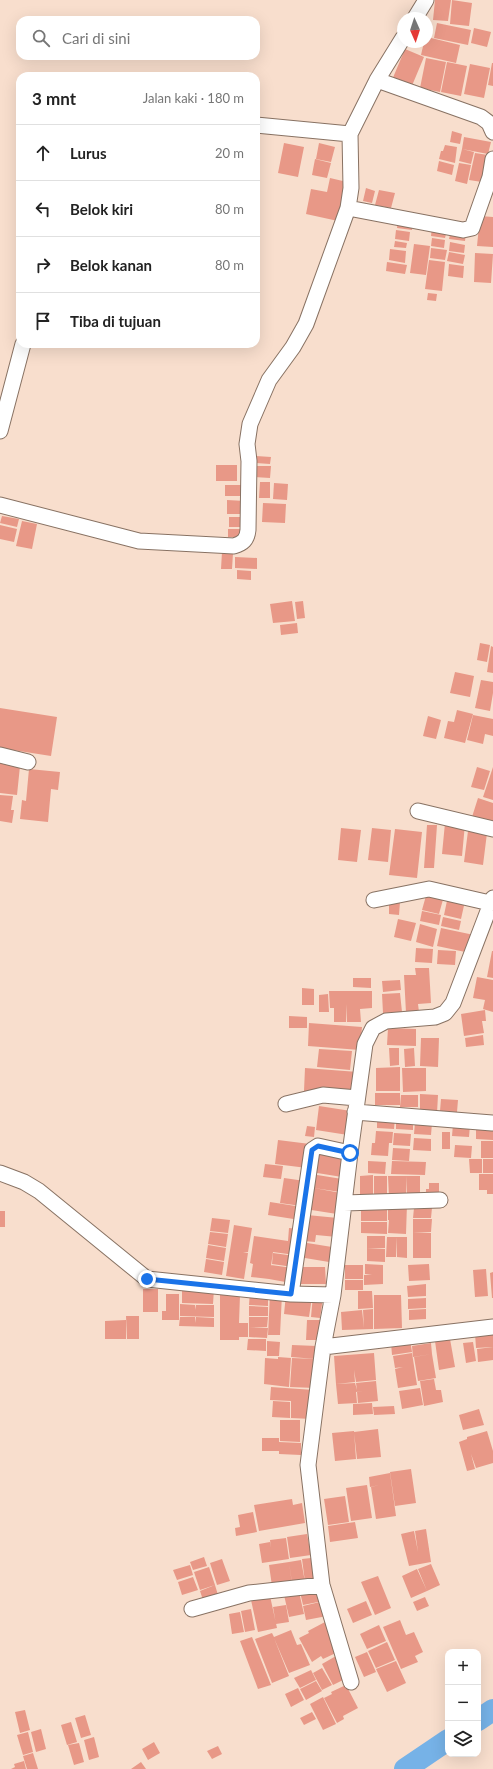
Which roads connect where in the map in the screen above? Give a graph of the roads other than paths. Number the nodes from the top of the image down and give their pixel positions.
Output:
1 (426, 0) edge
2 (419, 12) edge
3 (397, 48) edge
4 (377, 80) junction
5 (260, 125) edge
6 (493, 132) edge
7 (350, 134) junction
8 (493, 159) edge
9 (348, 208) junction
10 (22, 348) edge
11 (0, 431) edge
12 (0, 505) edge
13 (0, 755) edge
14 (28, 762) dead end
15 (418, 811) dead end
16 (493, 829) edge
17 (374, 900) dead end
18 (492, 901) edge
19 (286, 1104) dead end
20 (356, 1105) junction
21 (492, 1123) edge
22 (350, 1153) junction
23 (0, 1173) edge
24 (440, 1200) dead end
25 (344, 1203) junction
26 (291, 1294) junction
27 (333, 1295) junction
28 (493, 1327) edge
29 (323, 1347) junction
30 (322, 1585) junction
31 (192, 1610) dead end
32 (351, 1682) dead end

1 - 2 street
3 - 4 street
4 - 6 street
4 - 7 street
5 - 7 street
7 - 9 street
8 - 9 street
9 - 12 street
10 - 11 street
13 - 14 street
15 - 16 street
17 - 18 street
18 - 20 street
19 - 20 street
20 - 21 street
20 - 22 street
22 - 25 street
22 - 26 street
23 - 26 street
24 - 25 street
25 - 27 street
26 - 27 street
27 - 29 street
28 - 29 street
29 - 30 street
30 - 31 street
30 - 32 street

